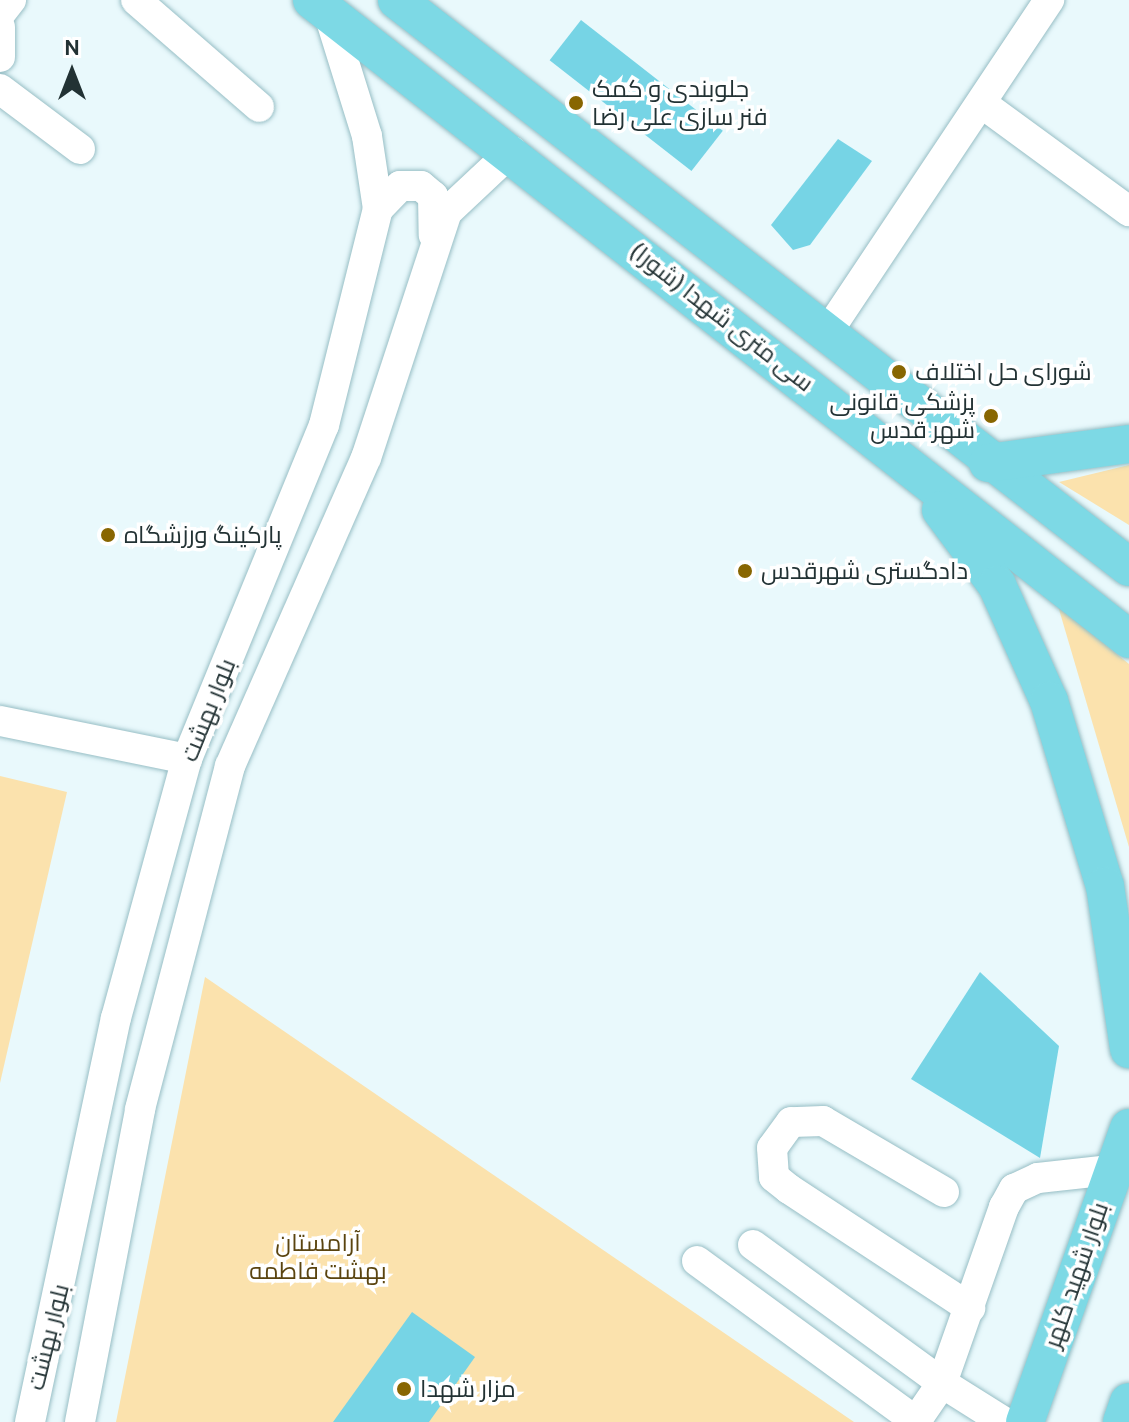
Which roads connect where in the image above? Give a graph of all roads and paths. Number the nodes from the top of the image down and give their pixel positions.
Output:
1 (11, 0) edge
2 (136, 0) edge
3 (397, 0) edge
4 (1049, 0) edge
5 (320, 6) edge
6 (0, 14) edge
7 (0, 27) edge
8 (0, 57) edge
9 (0, 89) edge
10 (984, 105) junction
11 (259, 107) dead end
12 (80, 149) dead end
13 (512, 151) junction
14 (378, 209) junction
15 (1129, 211) edge
16 (435, 241) junction
17 (829, 330) junction
18 (796, 375) junction
19 (1129, 444) edge
20 (988, 463) junction
21 (913, 472) junction
22 (1129, 567) edge
23 (1129, 639) edge
24 (0, 721) edge
25 (190, 752) junction
26 (230, 766) junction
27 (1129, 1049) edge
28 (1129, 1128) edge
29 (1111, 1170) junction
30 (944, 1192) dead end
31 (753, 1245) dead end
32 (697, 1261) dead end
33 (970, 1308) junction
34 (942, 1383) junction
35 (1129, 1402) edge
36 (30, 1422) edge
37 (80, 1422) edge
38 (916, 1422) edge
39 (1004, 1422) edge
40 (1025, 1422) edge
41 (1122, 1422) edge

1 - 6 street
2 - 11 street
3 - 17 main road
4 - 10 street
5 - 13 main road, سی متری شهدا (شورا)
5 - 14 street, بلوار بهشت
7 - 8 street
9 - 12 street
10 - 15 street
10 - 17 street
13 - 16 street, بلوار بهشت
13 - 18 main road, سی متری شهدا (شورا)
14 - 16 street
14 - 25 street, بلوار بهشت
16 - 26 street, بلوار بهشت
17 - 18 main road
17 - 20 main road
18 - 21 main road, سی متری شهدا (شورا)
19 - 20 main road
20 - 22 main road
21 - 23 main road, سی متری شهدا (شورا)
21 - 27 main road
24 - 25 street
25 - 26 street
25 - 36 street, بلوار بهشت
26 - 37 street, بلوار بهشت
28 - 29 main road, بلوار شهید کلهر
29 - 33 street
29 - 40 main road, بلوار شهید کلهر
30 - 33 street
31 - 34 street
32 - 38 street
33 - 34 street
34 - 38 street
34 - 39 street
35 - 41 main road

